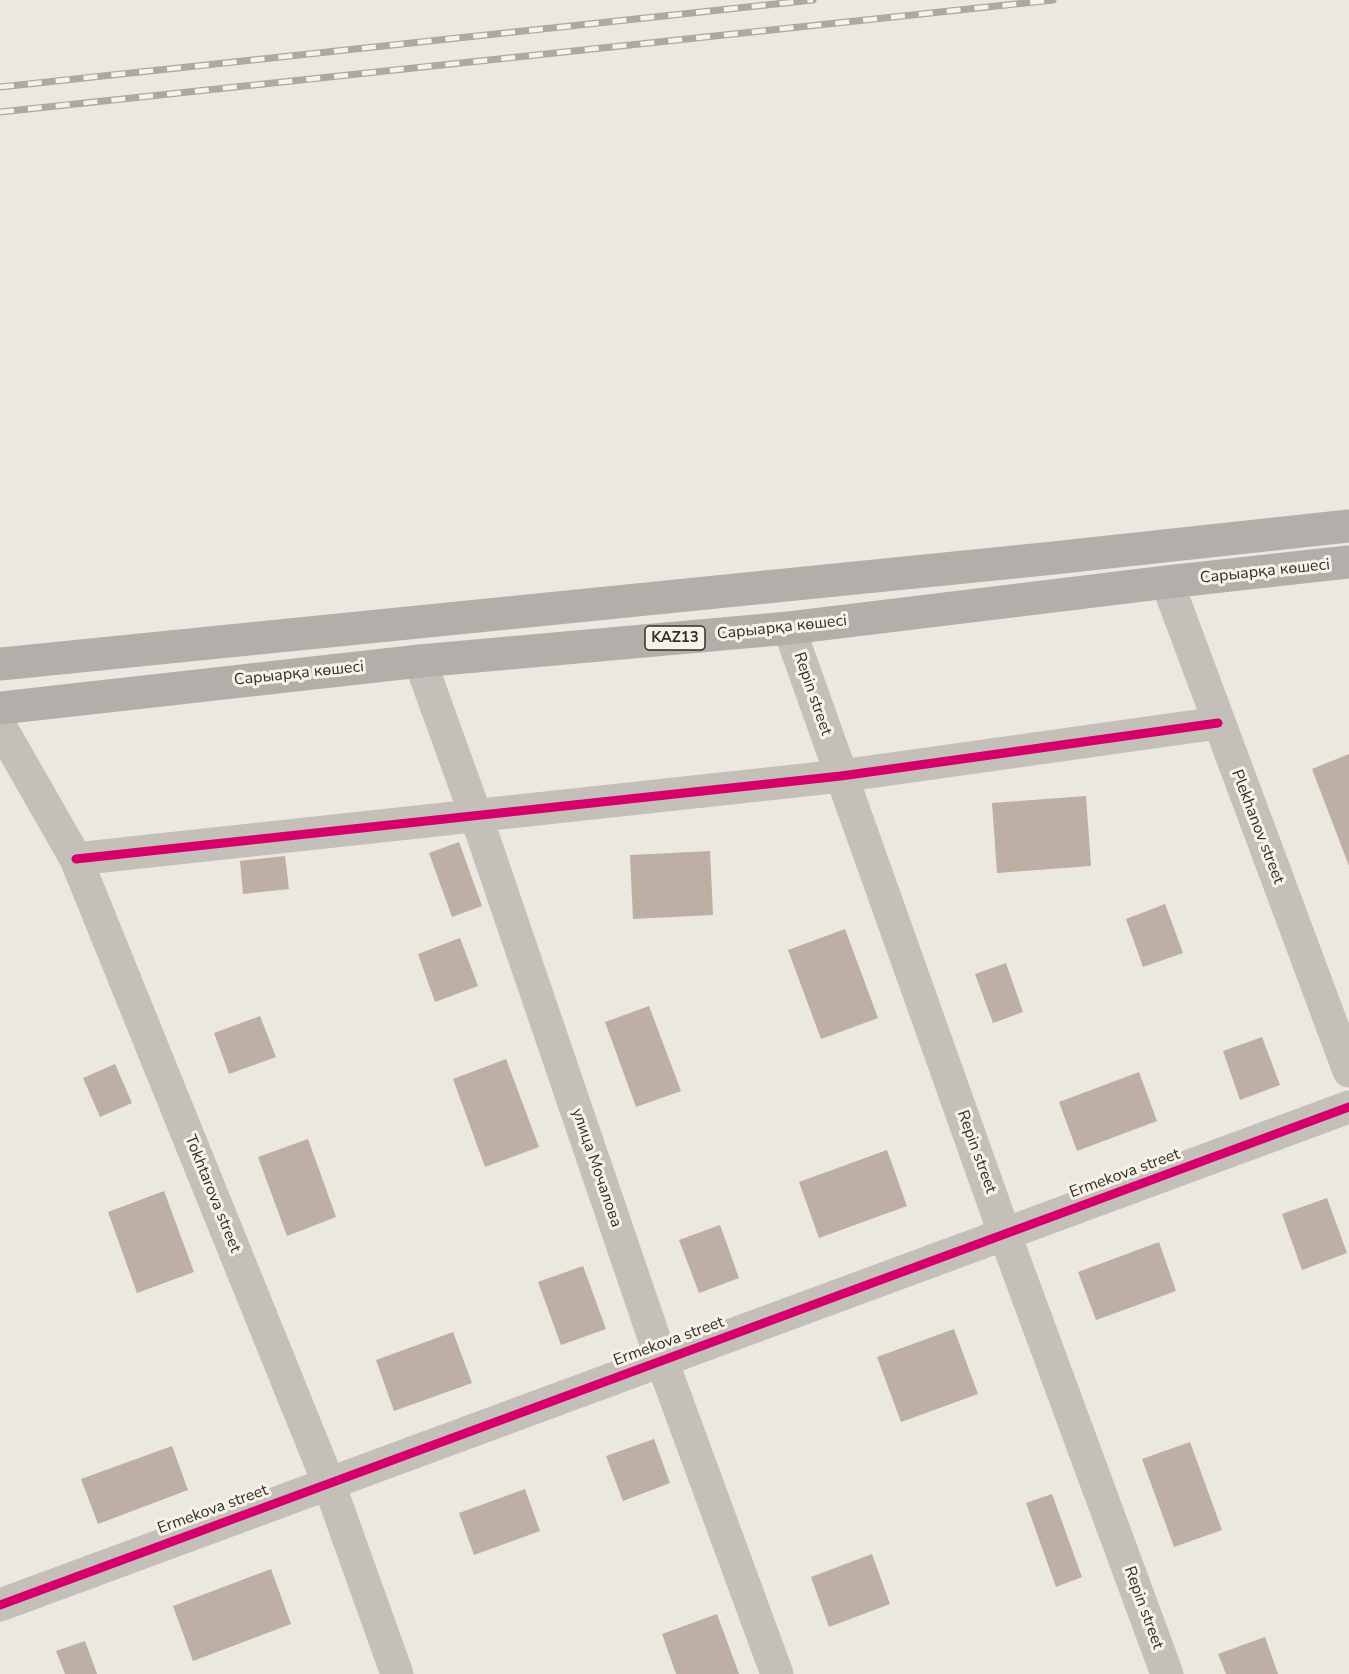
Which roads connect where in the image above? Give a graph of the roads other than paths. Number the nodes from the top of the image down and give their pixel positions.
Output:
1 (1349, 526) edge
2 (1349, 562) edge
3 (1167, 582) junction
4 (789, 628) junction
5 (420, 661) junction
6 (0, 664) edge
7 (0, 708) edge
8 (1218, 723) junction
9 (0, 726) edge
10 (841, 776) junction
11 (476, 816) junction
12 (76, 859) junction
13 (1349, 1071) edge
14 (1349, 1107) edge
15 (1005, 1234) junction
16 (662, 1361) junction
17 (329, 1484) junction
18 (0, 1605) edge
19 (397, 1674) edge
20 (777, 1674) edge
21 (1167, 1674) edge

1 - 6 main road
2 - 3 main road, Сарыарқа көшесі / KAZ13
3 - 4 main road, Сарыарқа көшесі / KAZ13
3 - 8 street, Plekhanov street
4 - 5 main road, Сарыарқа көшесі / KAZ13
4 - 10 street, Repin street
5 - 7 main road, Сарыарқа көшесі / KAZ13
5 - 11 street, улица Мочалова
8 - 10 street
8 - 13 street, Plekhanov street
9 - 12 street, Tokhtarova street
10 - 11 street
10 - 15 street, Repin street
11 - 12 street
11 - 16 street, улица Мочалова
12 - 17 street, Tokhtarova street
14 - 15 street, Ermekova street
15 - 16 street, Ermekova street
15 - 21 street, Repin street
16 - 17 street, Ermekova street
16 - 20 street, улица Мочалова
17 - 18 street, Ermekova street
17 - 19 street, Tokhtarova street

